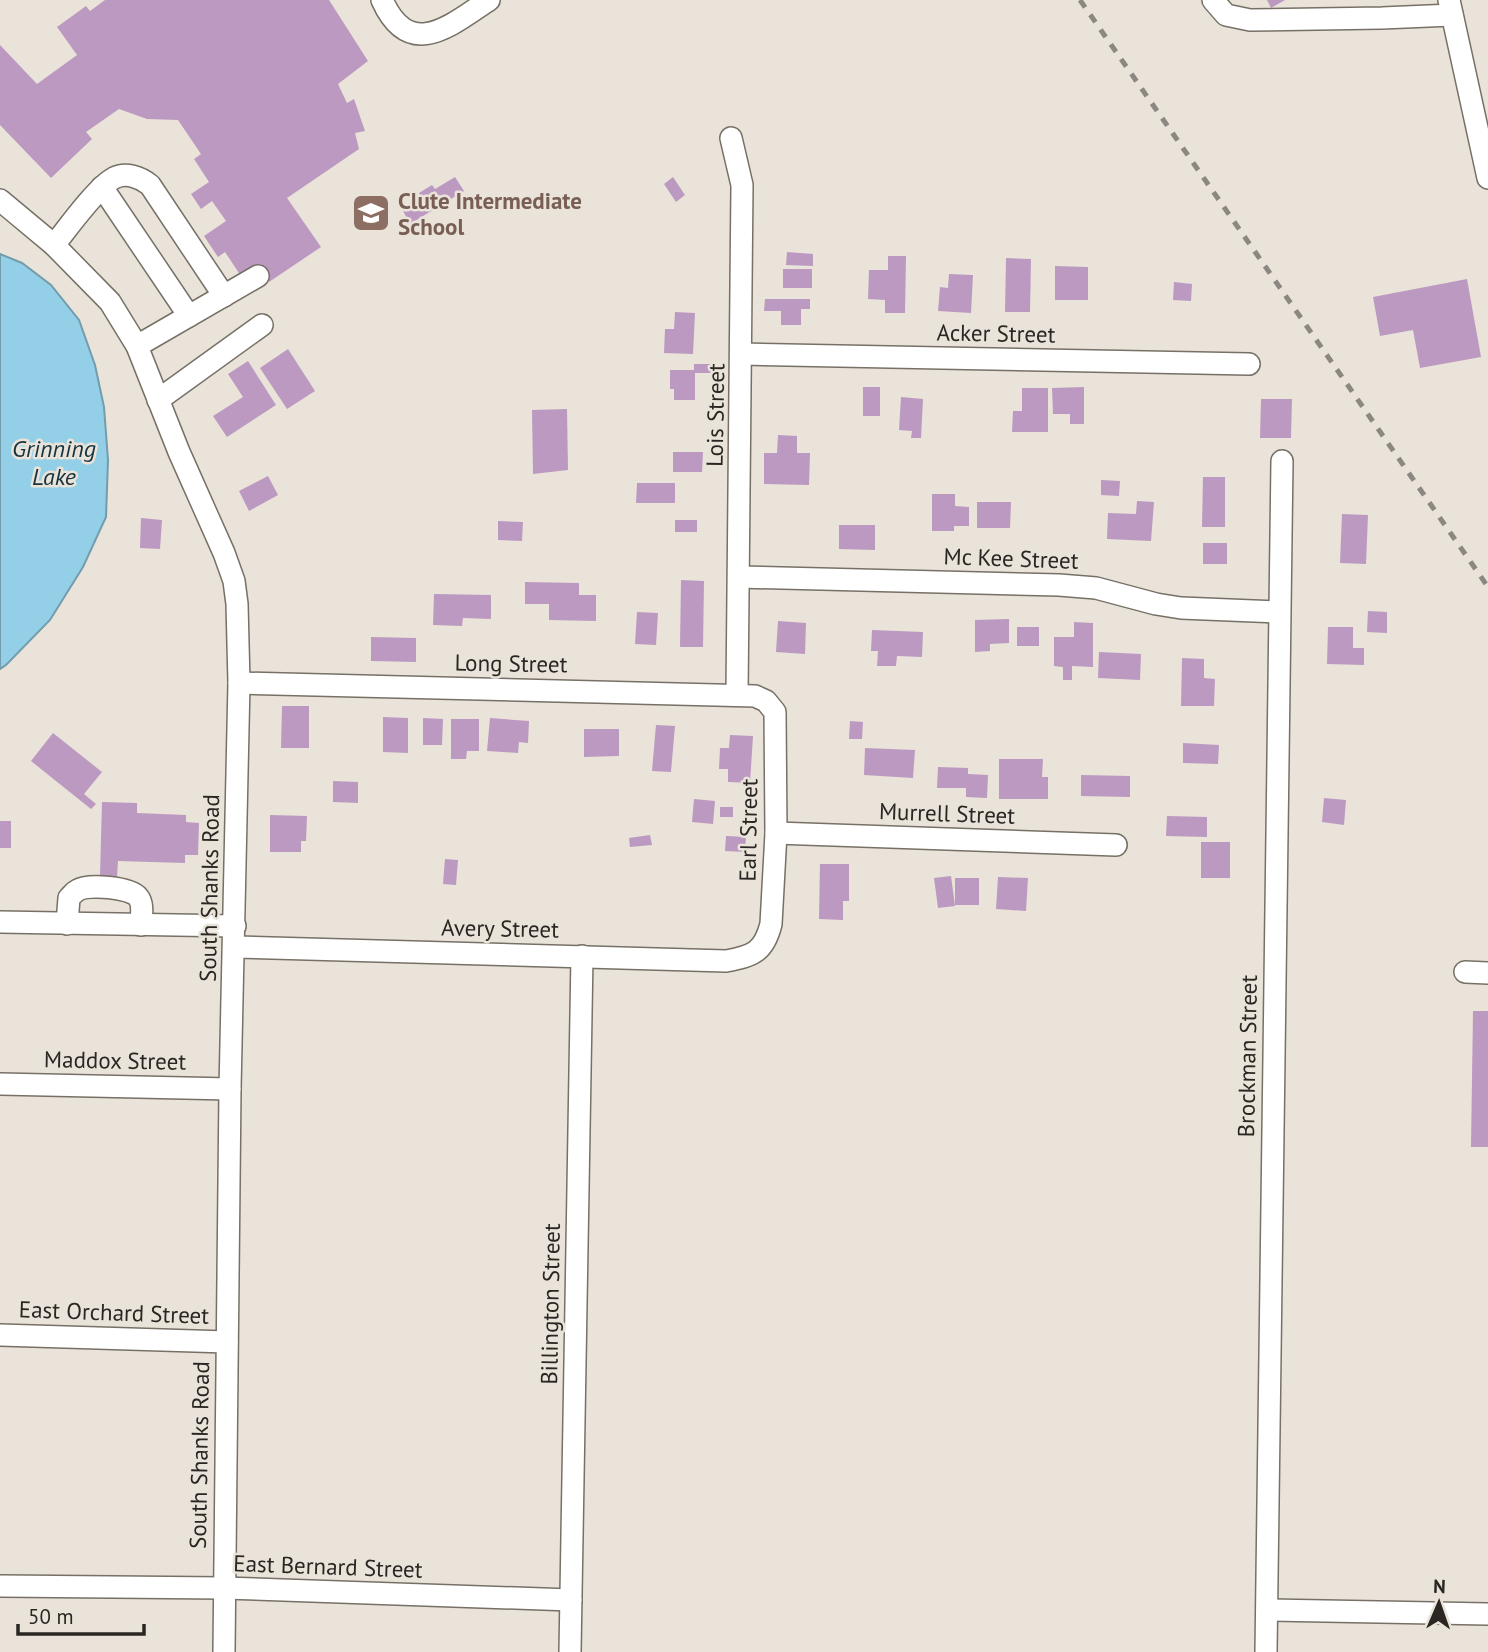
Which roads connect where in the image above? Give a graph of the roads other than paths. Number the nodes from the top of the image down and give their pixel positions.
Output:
1 (382, 0) edge
2 (1213, 0) edge
3 (483, 2) edge
4 (1451, 8) edge
5 (731, 138) dead end
6 (1488, 178) edge
7 (102, 187) junction
8 (0, 200) edge
9 (54, 245) junction
10 (258, 276) dead end
11 (224, 296) junction
12 (189, 316) junction
13 (262, 325) dead end
14 (136, 346) junction
15 (742, 354) junction
16 (1249, 364) dead end
17 (158, 400) junction
18 (1282, 461) dead end
19 (739, 577) junction
20 (1278, 612) junction
21 (239, 683) junction
22 (737, 695) junction
23 (775, 712) joint
24 (775, 833) junction
25 (1116, 845) dead end
26 (0, 922) edge
27 (66, 924) junction
28 (141, 925) junction
29 (235, 937) junction
30 (760, 948) joint
31 (582, 956) junction
32 (1465, 972) dead end
33 (1488, 973) edge
34 (0, 1084) edge
35 (230, 1088) junction
36 (0, 1335) edge
37 (227, 1342) junction
38 (0, 1586) edge
39 (224, 1588) junction
40 (571, 1600) junction
41 (1268, 1610) junction
42 (1488, 1614) edge
43 (224, 1652) edge
44 (570, 1652) edge
45 (1266, 1652) edge

1 - 3 street
2 - 4 street
4 - 6 street
5 - 15 street, Lois Street
7 - 9 street
7 - 11 street
7 - 12 street
8 - 9 street, South Shanks Road
9 - 14 street, South Shanks Road
10 - 11 street
11 - 12 street
12 - 14 street
13 - 17 street
14 - 17 street, South Shanks Road
15 - 16 street, Acker Street
15 - 19 street, Lois Street
17 - 21 street, South Shanks Road
18 - 20 street, Brockman Street
19 - 20 street, Mc Kee Street
19 - 22 street, Lois Street
20 - 41 street, Brockman Street
21 - 22 street, Long Street
21 - 29 street, South Shanks Road
22 - 23 street, Long Street
23 - 24 street, Earl Street
24 - 25 street, Murrell Street
24 - 30 street, Earl Street
26 - 27 street, Avery Street
27 - 28 street, Avery Street
27 - 28 street
28 - 29 street, Avery Street
29 - 31 street, Avery Street
29 - 35 street, South Shanks Road
30 - 31 street, Avery Street
31 - 40 street, Billington Street
32 - 33 street
34 - 35 street, Maddox Street
35 - 37 street, South Shanks Road
36 - 37 street, East Orchard Street
37 - 39 street, South Shanks Road
38 - 39 street, East Bernard Street
39 - 40 street, East Bernard Street
39 - 43 street, South Shanks Road
40 - 44 street, Billington Street
41 - 42 street
41 - 45 street, Brockman Street

